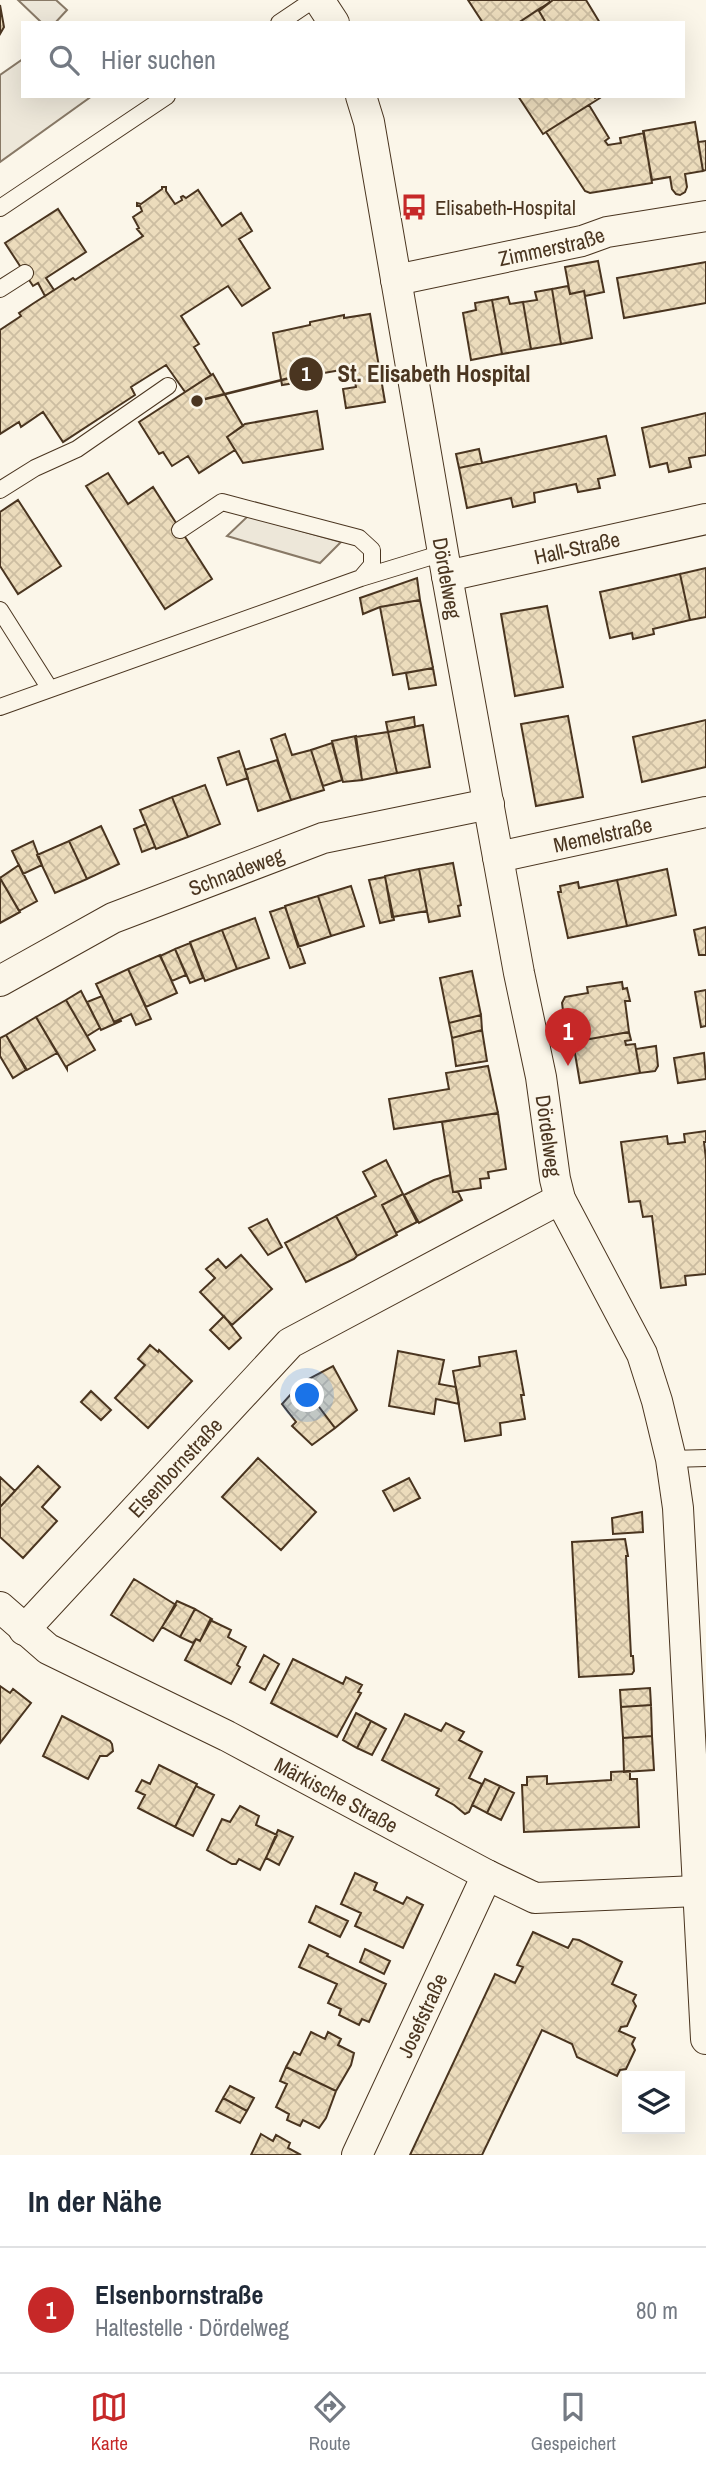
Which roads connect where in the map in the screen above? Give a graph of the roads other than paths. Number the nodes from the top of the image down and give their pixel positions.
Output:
1 (313, 0) edge
2 (319, 0) edge
3 (282, 21) edge
4 (333, 21) edge
5 (164, 98) edge
6 (362, 98) edge
7 (0, 208) edge
8 (706, 216) edge
9 (25, 273) dead end
10 (396, 280) junction
11 (0, 289) edge
12 (168, 386) dead end
13 (0, 490) edge
14 (706, 519) edge
15 (180, 530) dead end
16 (445, 565) junction
17 (361, 578) junction
18 (0, 610) edge
19 (50, 689) junction
20 (0, 707) edge
21 (489, 804) junction
22 (706, 812) edge
23 (498, 857) junction
24 (0, 981) edge
25 (560, 1199) junction
26 (706, 1458) edge
27 (671, 1460) junction
28 (0, 1607) edge
29 (24, 1630) junction
30 (700, 1808) edge
31 (487, 1875) junction
32 (697, 1891) junction
33 (706, 2039) edge
34 (357, 2155) edge

1 - 3 lane
2 - 4 street
5 - 7 lane
6 - 10 street, Dördelweg
8 - 10 street, Zimmerstraße
9 - 11 lane
10 - 16 street, Dördelweg
12 - 13 lane
14 - 16 street, Hall-Straße
15 - 17 lane
16 - 17 lane
16 - 21 street, Dördelweg
17 - 19 lane
18 - 19 lane
19 - 20 lane
21 - 23 street, Dördelweg
21 - 24 street, Schnadeweg
22 - 23 street, Memelstraße
23 - 25 street, Dördelweg
25 - 27 street, Dördelweg
25 - 29 street, Elsenbornstraße
26 - 27 lane
27 - 30 street, Dördelweg
28 - 29 street, Märkische Straße
29 - 31 street, Märkische Straße
30 - 32 street, Dördelweg
31 - 32 street, Märkische Straße
31 - 34 street, Josefstraße
32 - 33 street, Dördelweg

